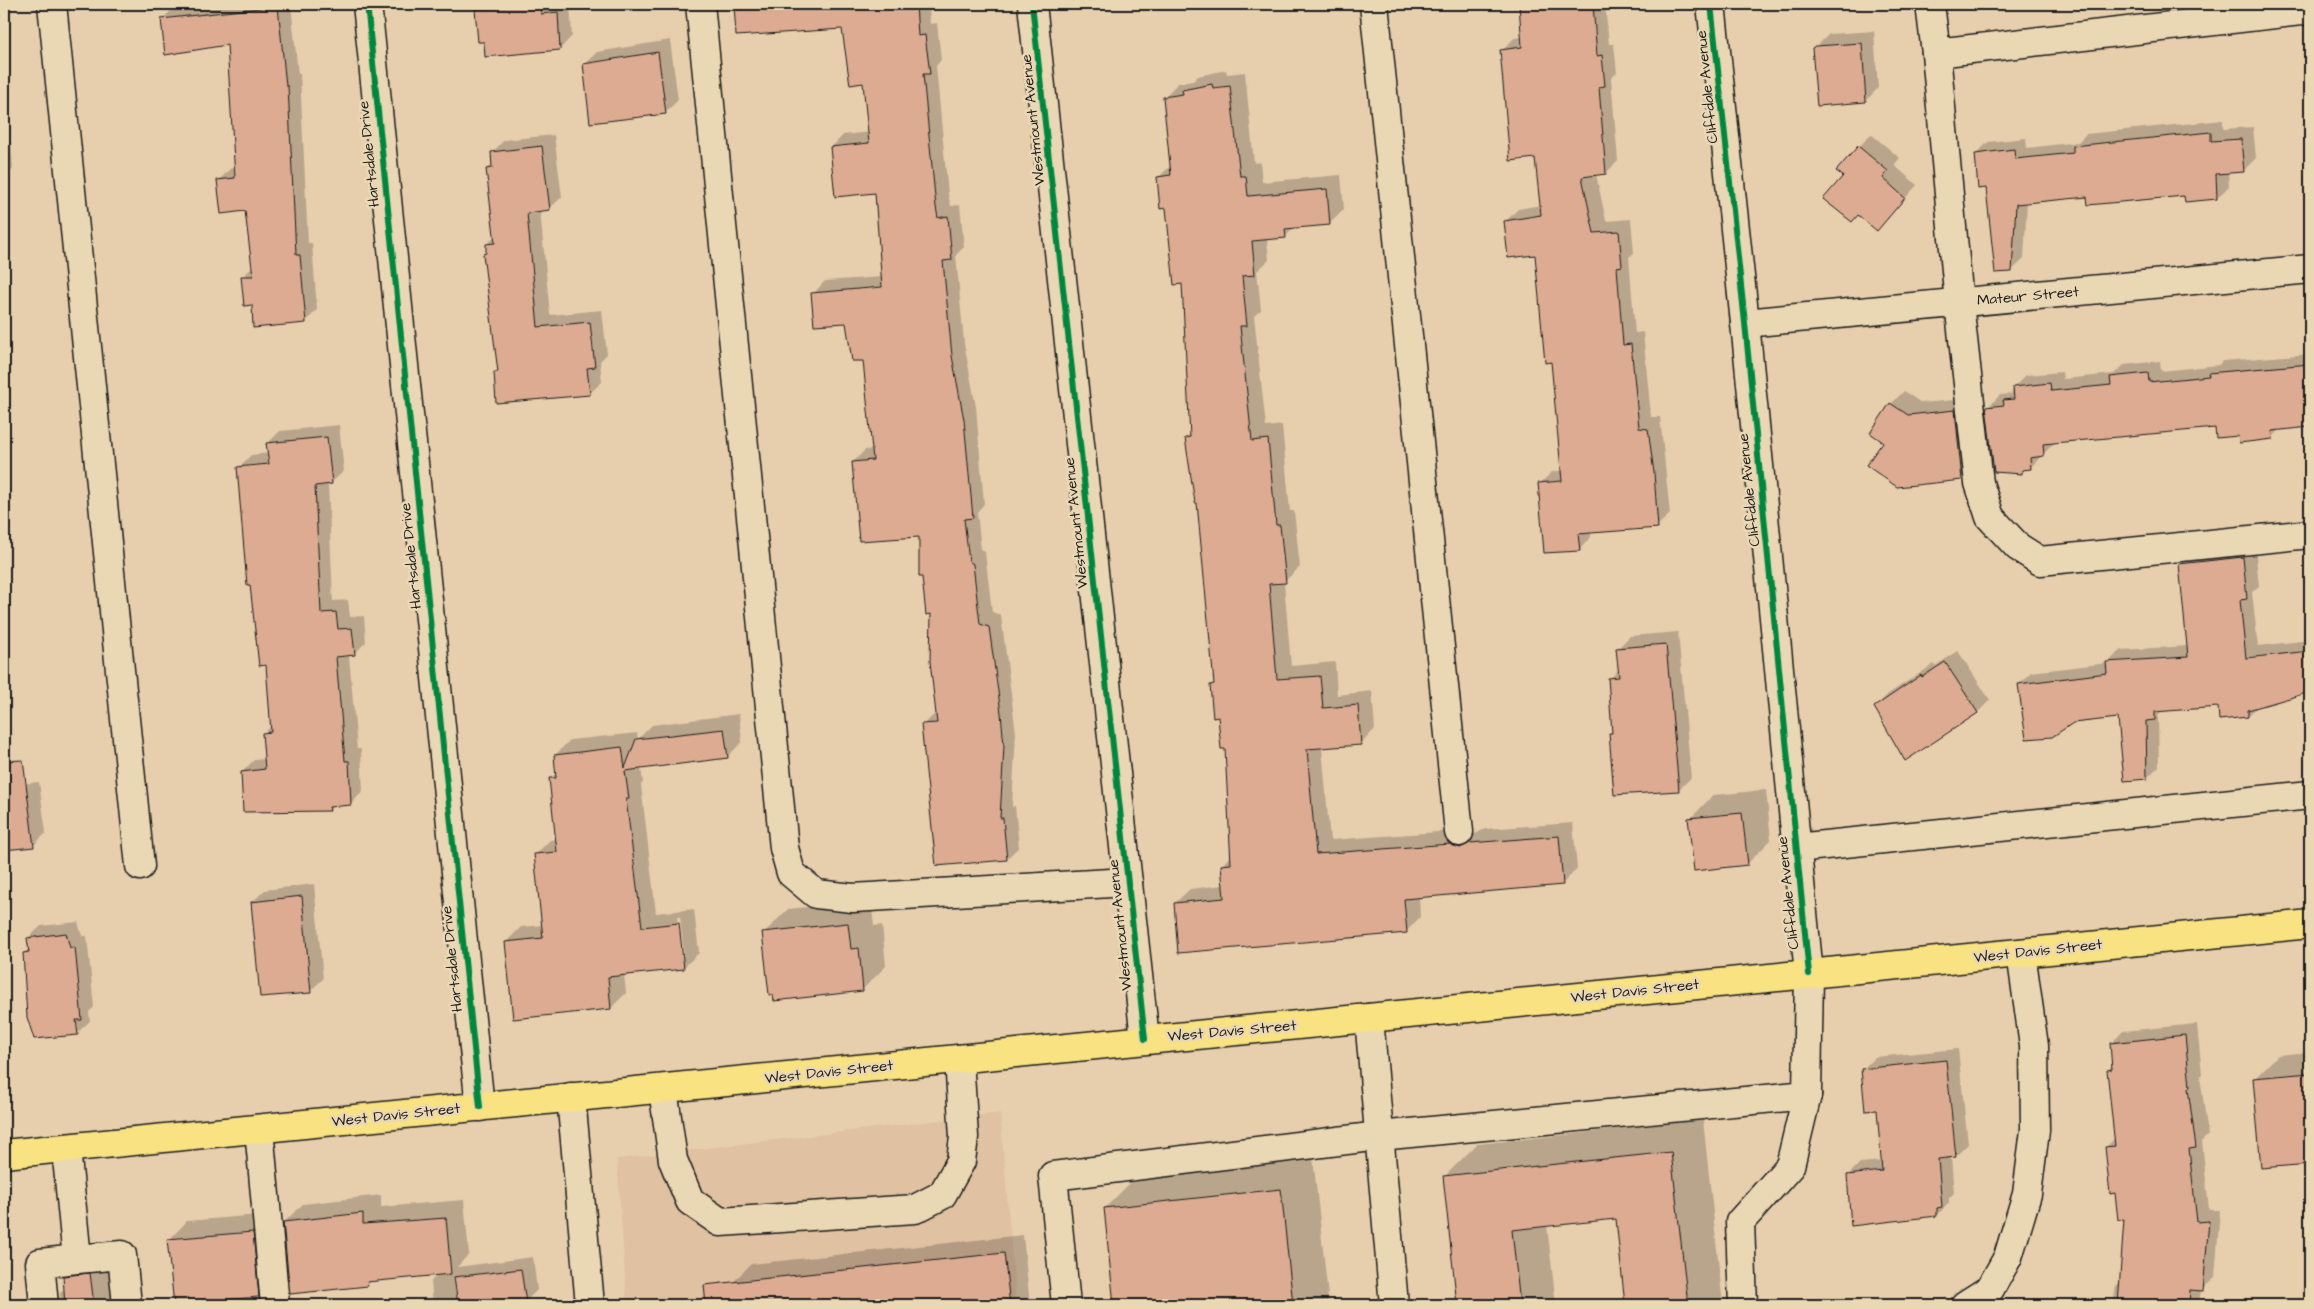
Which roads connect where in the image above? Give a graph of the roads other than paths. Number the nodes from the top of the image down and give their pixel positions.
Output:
1 (52, 4) edge
2 (367, 4) edge
3 (700, 4) edge
4 (1032, 4) edge
5 (1374, 4) edge
6 (1711, 4) edge
7 (1930, 4) edge
8 (2310, 10) edge
9 (1936, 53) junction
10 (2310, 269) edge
11 (1959, 302) junction
12 (1745, 323) junction
13 (2310, 534) edge
14 (2310, 796) edge
15 (1459, 832) dead end
16 (1796, 848) junction
17 (140, 866) dead end
18 (1128, 882) junction
19 (2310, 924) edge
20 (2020, 953) junction
21 (1809, 974) junction
22 (1369, 1018) junction
23 (1145, 1039) junction
24 (959, 1059) junction
25 (663, 1089) junction
26 (1807, 1095) junction
27 (571, 1097) junction
28 (480, 1107) junction
29 (259, 1128) junction
30 (1379, 1136) junction
31 (66, 1148) junction
32 (4, 1154) edge
33 (77, 1259) junction
34 (44, 1305) edge
35 (127, 1305) edge
36 (275, 1305) edge
37 (590, 1305) edge
38 (1066, 1305) edge
39 (1394, 1305) edge
40 (1743, 1305) edge
41 (1965, 1305) edge

1 - 17 street
2 - 28 street, Hartsdale Drive
3 - 18 street
4 - 18 street, Westmount Avenue
5 - 15 street
6 - 12 street, Cliffdale Avenue
7 - 9 street
8 - 9 street
9 - 11 street
10 - 11 street, Mateur Street
11 - 12 street, Mateur Street
11 - 13 street
12 - 16 street, Cliffdale Avenue
14 - 16 street
16 - 21 street, Cliffdale Avenue
18 - 23 street, Westmount Avenue
19 - 20 main road, West Davis Street
20 - 21 main road, West Davis Street
20 - 41 street
21 - 22 main road, West Davis Street
21 - 26 street, Cliffdale Avenue
22 - 23 main road, West Davis Street
22 - 30 street
23 - 24 main road, West Davis Street
24 - 25 main road, West Davis Street
24 - 25 street
25 - 27 main road, West Davis Street
26 - 30 street
26 - 40 street, Cliffdale Avenue
27 - 28 main road, West Davis Street
27 - 37 street
28 - 29 main road, West Davis Street
29 - 31 main road, West Davis Street
29 - 36 street
30 - 38 street
30 - 39 street
31 - 32 main road, West Davis Street
31 - 33 street
33 - 34 street
33 - 35 street

